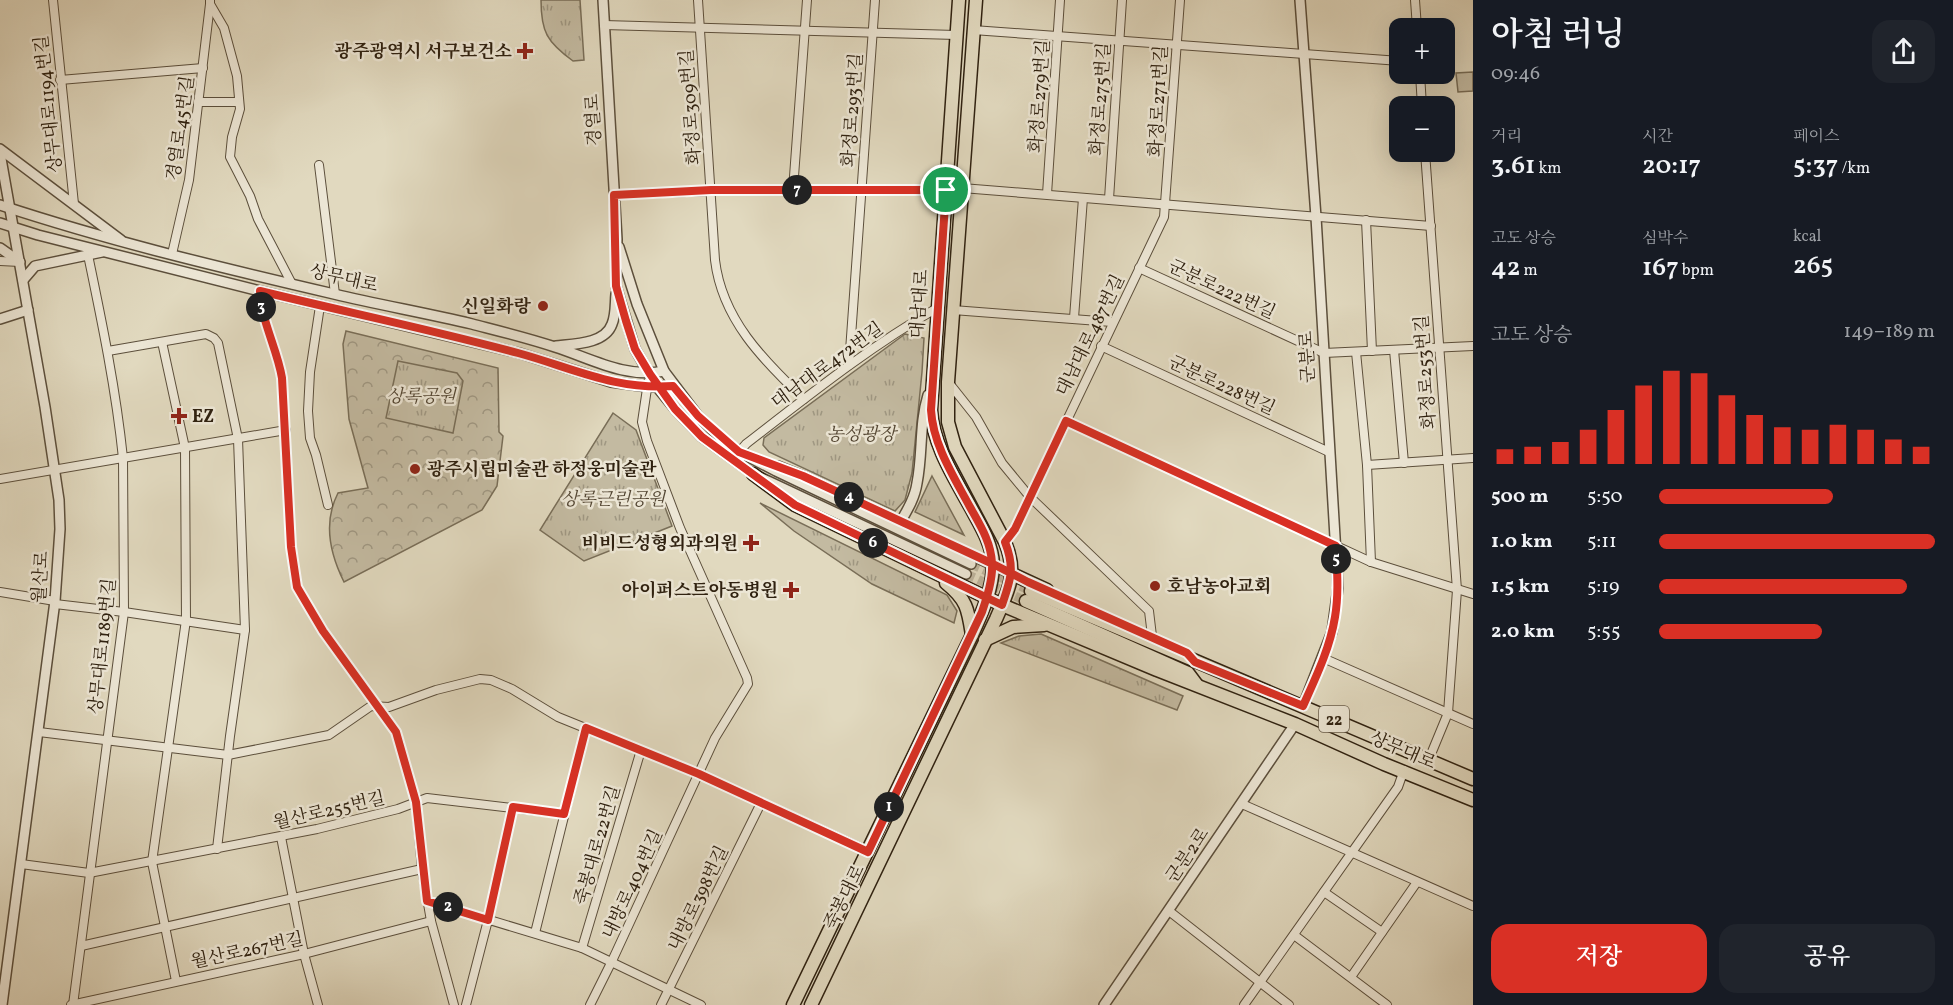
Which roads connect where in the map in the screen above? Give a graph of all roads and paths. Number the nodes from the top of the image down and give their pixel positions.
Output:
1 (53, 0) edge
2 (603, 0) edge
3 (698, 0) edge
4 (807, 0) edge
5 (875, 0) edge
6 (959, 0) edge
7 (976, 0) edge
8 (1060, 0) edge
9 (1122, 0) edge
10 (1180, 0) edge
11 (1300, 0) edge
12 (1415, 0) edge
13 (210, 2) edge
14 (1416, 18) edge
15 (604, 25) junction
16 (700, 28) junction
17 (974, 30) junction
18 (805, 31) junction
19 (873, 33) junction
20 (956, 35) junction
21 (1058, 36) junction
22 (1119, 41) junction
23 (1176, 45) junction
24 (1304, 56) junction
25 (1389, 61) edge
26 (203, 68) junction
27 (60, 80) junction
28 (198, 102) junction
29 (239, 102) junction
30 (0, 151) edge
31 (1426, 162) edge
32 (319, 165) dead end
33 (962, 188) junction
34 (711, 190) junction
35 (793, 190) junction
36 (862, 190) junction
37 (946, 190) junction
38 (1047, 194) junction
39 (614, 195) junction
40 (1083, 198) junction
41 (1109, 199) junction
42 (74, 204) junction
43 (1167, 204) junction
44 (0, 205) edge
45 (11, 209) junction
46 (1316, 217) junction
47 (1366, 220) junction
48 (0, 223) edge
49 (1431, 226) junction
50 (15, 228) junction
51 (616, 239) junction
52 (126, 243) junction
53 (0, 248) edge
54 (105, 252) junction
55 (172, 254) junction
56 (88, 255) junction
57 (0, 261) edge
58 (20, 262) junction
59 (1139, 268) junction
60 (23, 280) junction
61 (292, 284) junction
62 (616, 286) junction
63 (260, 291) junction
64 (335, 294) junction
65 (320, 306) junction
66 (937, 308) junction
67 (28, 310) junction
68 (953, 310) junction
69 (1074, 318) junction
70 (0, 319) edge
71 (1112, 322) junction
72 (162, 342) junction
73 (554, 346) junction
74 (1101, 346) junction
75 (1473, 346) edge
76 (1438, 348) junction
77 (1394, 350) junction
78 (108, 351) junction
79 (1372, 351) junction
80 (1356, 352) junction
81 (1324, 353) junction
82 (849, 365) junction
83 (664, 371) junction
84 (650, 374) junction
85 (933, 381) junction
86 (948, 382) junction
87 (673, 386) junction
88 (652, 387) junction
89 (804, 399) junction
90 (1066, 421) junction
91 (286, 430) junction
92 (238, 439) junction
93 (185, 448) junction
94 (739, 452) junction
95 (1329, 452) junction
96 (123, 458) junction
97 (1473, 458) edge
98 (1447, 460) junction
99 (1404, 463) junction
100 (1367, 465) junction
101 (55, 468) junction
102 (753, 474) junction
103 (0, 479) edge
104 (1030, 497) junction
105 (328, 505) dead end
106 (901, 521) junction
107 (1005, 542) junction
108 (1336, 546) junction
109 (1371, 562) junction
110 (971, 564) tunnel mouth
111 (993, 564) junction
112 (934, 573) junction
113 (966, 574) tunnel mouth
114 (1012, 574) junction
115 (1457, 590) junction
116 (0, 592) edge
117 (1473, 594) edge
118 (987, 597) junction
119 (55, 602) junction
120 (1002, 605) junction
121 (124, 612) junction
122 (186, 620) junction
123 (1049, 625) junction
124 (245, 630) junction
125 (972, 635) junction
126 (1152, 636) junction
127 (985, 640) junction
128 (1323, 658) junction
129 (1195, 662) junction
130 (1198, 686) junction
131 (1303, 706) junction
132 (379, 708) junction
133 (1448, 712) junction
134 (1295, 724) junction
135 (1473, 724) edge
136 (586, 728) junction
137 (39, 732) junction
138 (107, 742) junction
139 (168, 748) junction
140 (641, 750) junction
141 (228, 755) junction
142 (1429, 759) junction
143 (1404, 770) junction
144 (699, 774) junction
145 (1473, 779) edge
146 (1473, 800) edge
147 (416, 802) junction
148 (761, 803) junction
149 (1242, 804) junction
150 (513, 807) junction
151 (564, 814) junction
152 (281, 837) junction
153 (217, 849) junction
154 (868, 852) junction
155 (1352, 852) junction
156 (152, 862) junction
157 (21, 864) junction
158 (422, 869) junction
159 (89, 873) junction
160 (1417, 882) junction
161 (1324, 892) junction
162 (294, 898) junction
163 (427, 901) junction
164 (1473, 906) edge
165 (1168, 911) junction
166 (488, 920) junction
167 (431, 921) junction
168 (165, 928) junction
169 (1382, 932) junction
170 (535, 933) junction
171 (1294, 935) junction
172 (81, 946) junction
173 (582, 948) junction
174 (304, 954) junction
175 (612, 962) junction
176 (1351, 977) junction
177 (176, 981) junction
178 (1260, 982) junction
179 (670, 989) junction
180 (2, 1005) edge
181 (72, 1005) edge
182 (318, 1005) edge
183 (454, 1005) edge
184 (466, 1005) edge
185 (590, 1005) edge
186 (661, 1005) edge
187 (701, 1005) edge
188 (793, 1005) edge
189 (811, 1005) edge
190 (1104, 1005) edge
191 (1244, 1005) edge
192 (1289, 1005) edge
193 (1386, 1005) edge

1 - 27 street, 상무대로1194번길
2 - 15 street, 경열로
3 - 16 street, 화정로309번길
4 - 18 street
5 - 19 street, 화정로293번길
6 - 20 main road, 대남대로
7 - 17 main road, 대남대로
8 - 21 street, 화정로279번길
9 - 22 street, 화정로275번길
10 - 23 street, 화정로271번길
11 - 24 street, 군분로
12 - 14 street
13 - 26 street, 경열로45번길
13 - 29 street, 경열로45번길
15 - 16 street
15 - 39 street, 경열로
16 - 18 street
16 - 34 street, 화정로309번길
17 - 21 street
17 - 33 main road, 대남대로
18 - 19 street
18 - 35 street
19 - 20 street
19 - 36 street, 화정로293번길
20 - 37 main road, 대남대로
21 - 22 street
21 - 38 street, 화정로279번길
22 - 23 street
22 - 41 street, 화정로275번길
23 - 24 street
23 - 43 street, 화정로271번길
24 - 25 street
24 - 46 street, 군분로
26 - 27 street
26 - 28 street, 경열로45번길
27 - 42 street, 상무대로1194번길
28 - 29 street
28 - 55 street, 경열로45번길
29 - 61 street, 경열로45번길
30 - 42 street
30 - 45 street, 월산로
31 - 49 street, 화정로253번길
32 - 64 street
33 - 38 street
33 - 68 main road, 대남대로
34 - 35 street
34 - 39 street
34 - 89 street, 화정로309번길
35 - 36 street
36 - 37 street
36 - 82 street, 화정로293번길
37 - 66 main road, 대남대로
38 - 40 street
39 - 51 street, 경열로
40 - 41 street
40 - 69 street
41 - 43 street
42 - 52 street
43 - 46 street
43 - 59 street, 대남대로487번길
44 - 45 street, 상무대로
45 - 50 street, 월산로
45 - 52 street, 상무대로
46 - 47 street
46 - 81 street, 군분로
47 - 49 street
47 - 79 street
48 - 50 street, 상무대로
49 - 76 street, 화정로253번길
50 - 54 street, 상무대로
50 - 58 street, 월산로
51 - 62 street, 경열로
51 - 83 street, 경열로
52 - 55 street, 상무대로
53 - 58 street
54 - 56 street
54 - 63 street, 상무대로
55 - 61 street, 상무대로
56 - 60 street
56 - 78 street, 상무대로1189번길
57 - 58 street
58 - 60 street, 월산로
59 - 71 street, 대남대로487번길
59 - 81 street, 군분로222번길
60 - 67 street, 월산로
61 - 64 street, 상무대로
62 - 73 street
62 - 84 street, 경열로
63 - 65 street, 상무대로
63 - 91 street
64 - 73 street, 상무대로
65 - 88 street, 상무대로
65 - 105 street
66 - 82 street, 대남대로472번길
66 - 85 main road, 대남대로
67 - 70 street
67 - 101 street, 월산로
68 - 69 street
68 - 86 main road, 대남대로
69 - 71 street
71 - 74 street, 대남대로487번길
72 - 78 street
72 - 92 street
72 - 93 street
73 - 84 street, 상무대로
74 - 90 street, 대남대로487번길
74 - 95 street, 군분로228번길
75 - 76 street
76 - 77 street
76 - 98 street, 화정로253번길
77 - 79 street
77 - 99 street
78 - 96 street, 상무대로1189번길
79 - 80 street
80 - 81 street
80 - 100 street
81 - 95 street, 군분로
82 - 89 street, 대남대로472번길
83 - 84 street, 상무대로
83 - 87 street
84 - 88 street, 경열로
85 - 106 street
85 - 111 main road, 대남대로
86 - 104 street
86 - 107 main road, 대남대로
87 - 88 street, 상무대로
87 - 94 street
88 - 102 street
88 - 144 street, 내방로404번길
89 - 94 street, 대남대로472번길
90 - 104 street, 대남대로487번길
90 - 108 street
91 - 92 street
91 - 132 street
92 - 93 street
92 - 124 street
93 - 96 street
93 - 122 street
94 - 106 street
94 - 110 street
95 - 108 street, 군분로
96 - 101 street
96 - 121 street, 상무대로1189번길
97 - 98 street
98 - 99 street
98 - 115 street, 화정로253번길
99 - 100 street
100 - 109 street
101 - 103 street
101 - 119 street, 월산로
102 - 112 main road
102 - 113 street
104 - 107 street, 대남대로487번길
104 - 126 street
106 - 111 street
107 - 114 main road, 대남대로
108 - 109 street
108 - 128 street, 군분로
109 - 115 street
111 - 114 street
111 - 118 main road, 대남대로
112 - 118 main road
112 - 125 main road
114 - 120 main road, 죽봉대로
114 - 126 main road, 22
115 - 117 street
115 - 133 street, 화정로253번길
116 - 119 street
118 - 120 main road, 22
118 - 125 main road, 죽봉대로
119 - 121 street
119 - 137 street, 월산로
120 - 123 main road, 22
120 - 127 main road, 죽봉대로
121 - 122 street
121 - 138 street, 상무대로1189번길
122 - 124 street
122 - 139 street
123 - 127 main road
123 - 130 main road, 22
124 - 141 street
125 - 154 main road, 죽봉대로
126 - 129 main road, 22
127 - 189 main road, 죽봉대로
128 - 131 street, 군분로
128 - 133 street
129 - 130 main road, 상무대로
129 - 131 main road, 상무대로 / 22
130 - 134 main road, 상무대로 / 22
131 - 142 main road, 상무대로 / 22
132 - 136 street
132 - 141 street
132 - 147 street
133 - 135 street
133 - 142 street, 화정로253번길
134 - 143 main road, 상무대로 / 22
134 - 149 street, 군분2로
136 - 140 street
136 - 151 street, 죽봉대로22번길
137 - 138 street
137 - 157 street, 월산로
138 - 139 street
138 - 159 street, 상무대로1189번길
139 - 141 street
139 - 156 street
140 - 144 street
140 - 173 street, 죽봉대로22번길
141 - 153 street
142 - 145 main road, 상무대로 / 22
143 - 146 main road, 상무대로 / 22
143 - 155 street
144 - 148 street
144 - 175 street, 내방로404번길
147 - 150 street, 월산로255번길
147 - 152 street, 월산로255번길
147 - 158 street
148 - 154 street
148 - 179 street, 내방로398번길
149 - 155 street
149 - 165 street, 군분2로
150 - 151 street, 월산로255번길
150 - 166 street
151 - 170 street, 죽봉대로22번길
152 - 153 street, 월산로255번길
152 - 162 street
153 - 156 street, 월산로255번길
154 - 188 main road, 죽봉대로
155 - 160 street
155 - 161 street
156 - 159 street, 월산로255번길
156 - 168 street
157 - 159 street, 월산로255번길
157 - 180 street, 월산로
158 - 162 street
158 - 163 street
159 - 172 street, 상무대로1189번길
160 - 164 street
160 - 169 street
161 - 169 street
161 - 171 street
162 - 168 street
162 - 174 street
163 - 166 street
163 - 167 street
165 - 178 street
165 - 190 street, 군분2로
166 - 170 street
166 - 184 street
167 - 174 street, 월산로267번길
167 - 183 street
168 - 172 street
168 - 177 street
169 - 176 street
170 - 173 street
171 - 176 street
171 - 178 street
172 - 181 street, 상무대로1189번길
173 - 175 street
174 - 177 street, 월산로267번길
174 - 182 street
175 - 179 street
175 - 185 street, 내방로404번길
176 - 193 street
177 - 181 street, 월산로267번길
178 - 191 street
178 - 192 street
179 - 186 street, 내방로398번길
179 - 187 street

